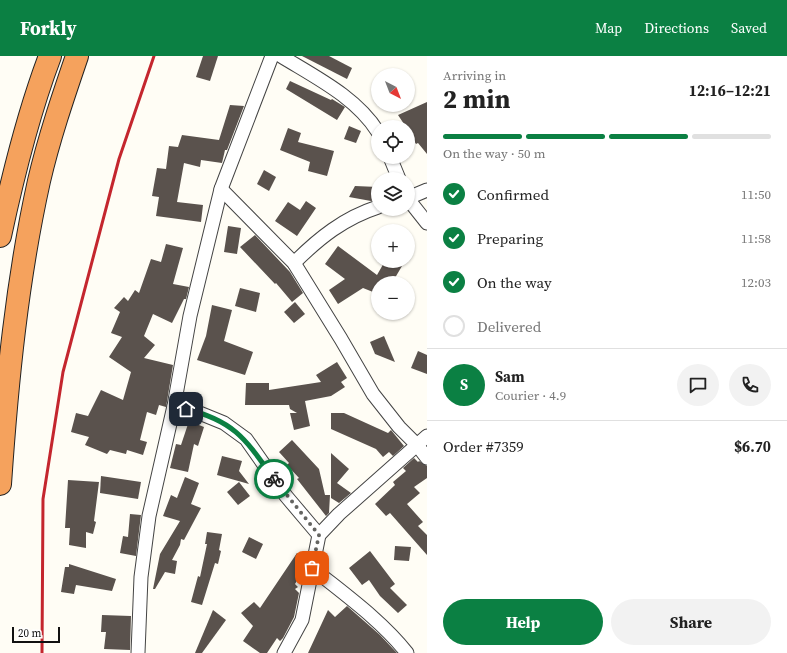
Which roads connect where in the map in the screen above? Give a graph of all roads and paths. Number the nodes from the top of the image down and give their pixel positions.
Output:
1 (50, 56) edge
2 (77, 56) edge
3 (272, 56) edge
4 (287, 58) edge
5 (371, 121) edge
6 (221, 189) junction
7 (427, 190) edge
8 (415, 196) edge
9 (415, 208) edge
10 (371, 210) edge
11 (427, 224) edge
12 (0, 236) edge
13 (294, 263) junction
14 (174, 406) junction
15 (422, 440) edge
16 (427, 458) edge
17 (0, 484) edge
18 (319, 535) junction
19 (312, 568) junction
20 (138, 653) edge
21 (284, 653) edge
22 (407, 653) edge

1 - 12 highway
2 - 17 highway
3 - 6 street
4 - 5 street
6 - 13 street
6 - 14 street
7 - 8 street
9 - 11 street
10 - 13 street
13 - 15 street
14 - 18 street
14 - 20 street
15 - 16 street
15 - 18 street
18 - 19 street
19 - 21 street
19 - 22 street

